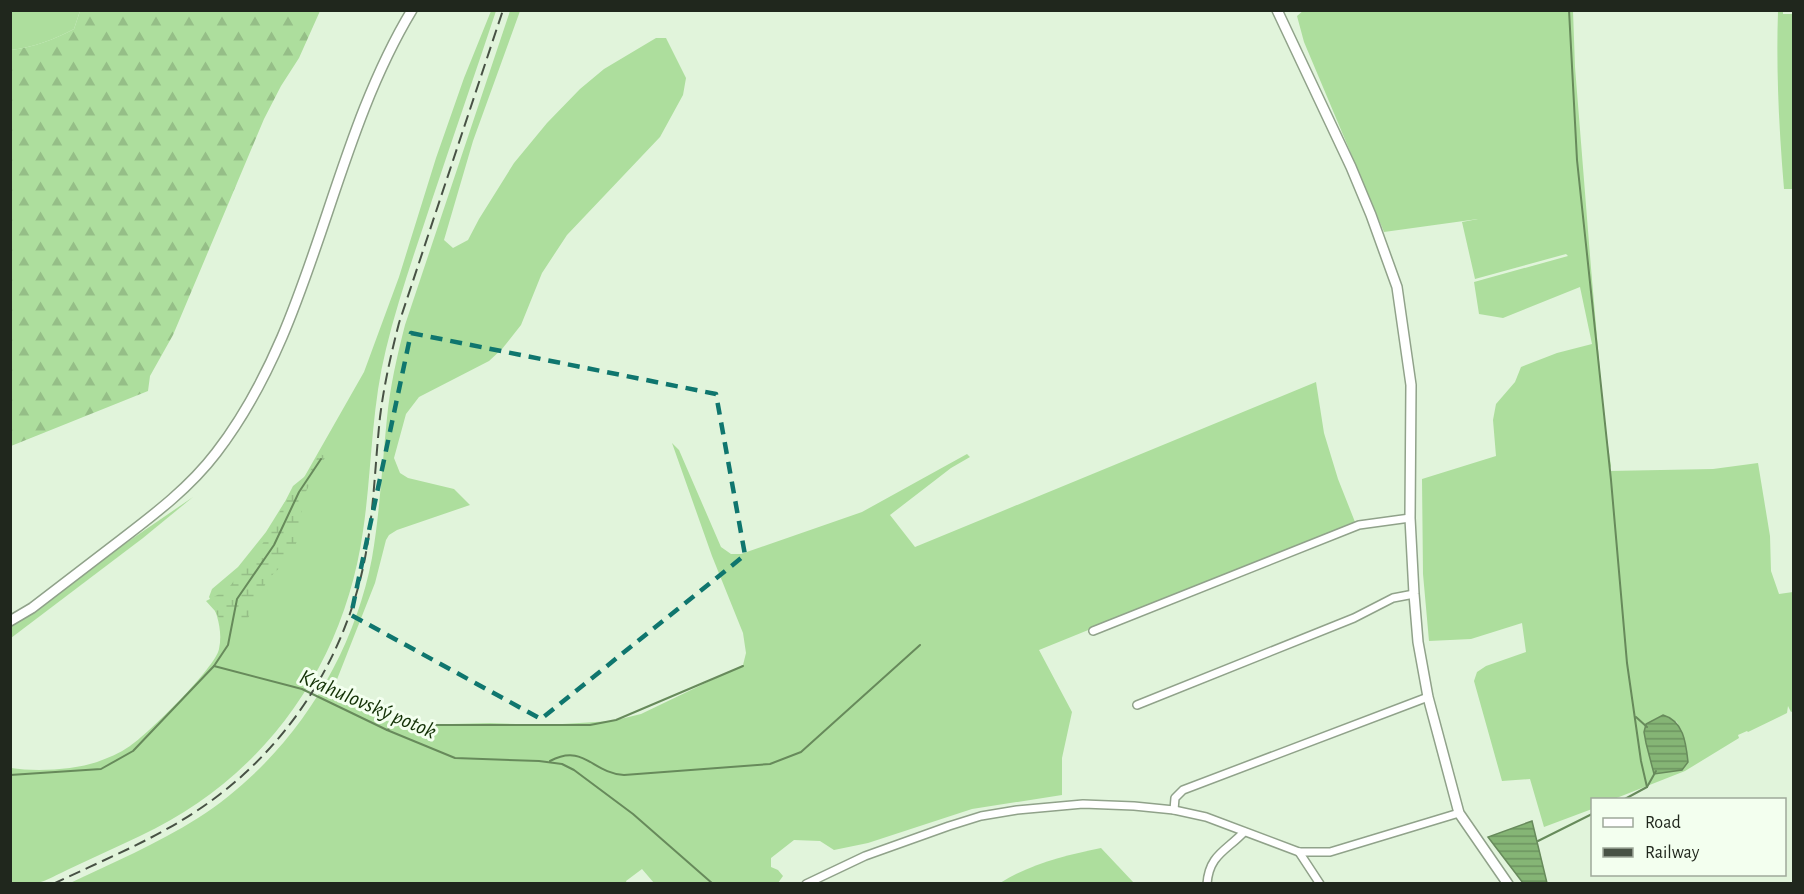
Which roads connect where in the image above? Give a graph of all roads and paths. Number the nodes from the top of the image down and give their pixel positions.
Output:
1 (412, 10) edge
2 (1276, 10) edge
3 (1410, 518) junction
4 (1414, 594) junction
5 (10, 621) edge
6 (1093, 631) dead end
7 (1428, 698) junction
8 (1137, 705) dead end
9 (1174, 810) junction
10 (1459, 813) junction
11 (1244, 832) junction
12 (1299, 852) junction
13 (819, 880) edge
14 (806, 884) edge
15 (1207, 884) edge
16 (1320, 884) edge
17 (1508, 884) edge

1 - 5 street
2 - 3 street
3 - 4 street
3 - 6 street
4 - 7 street
4 - 8 street
7 - 9 street
7 - 10 street
9 - 11 street
9 - 13 street
10 - 12 street
10 - 17 street
11 - 12 street
11 - 15 street
12 - 16 street
13 - 14 street

